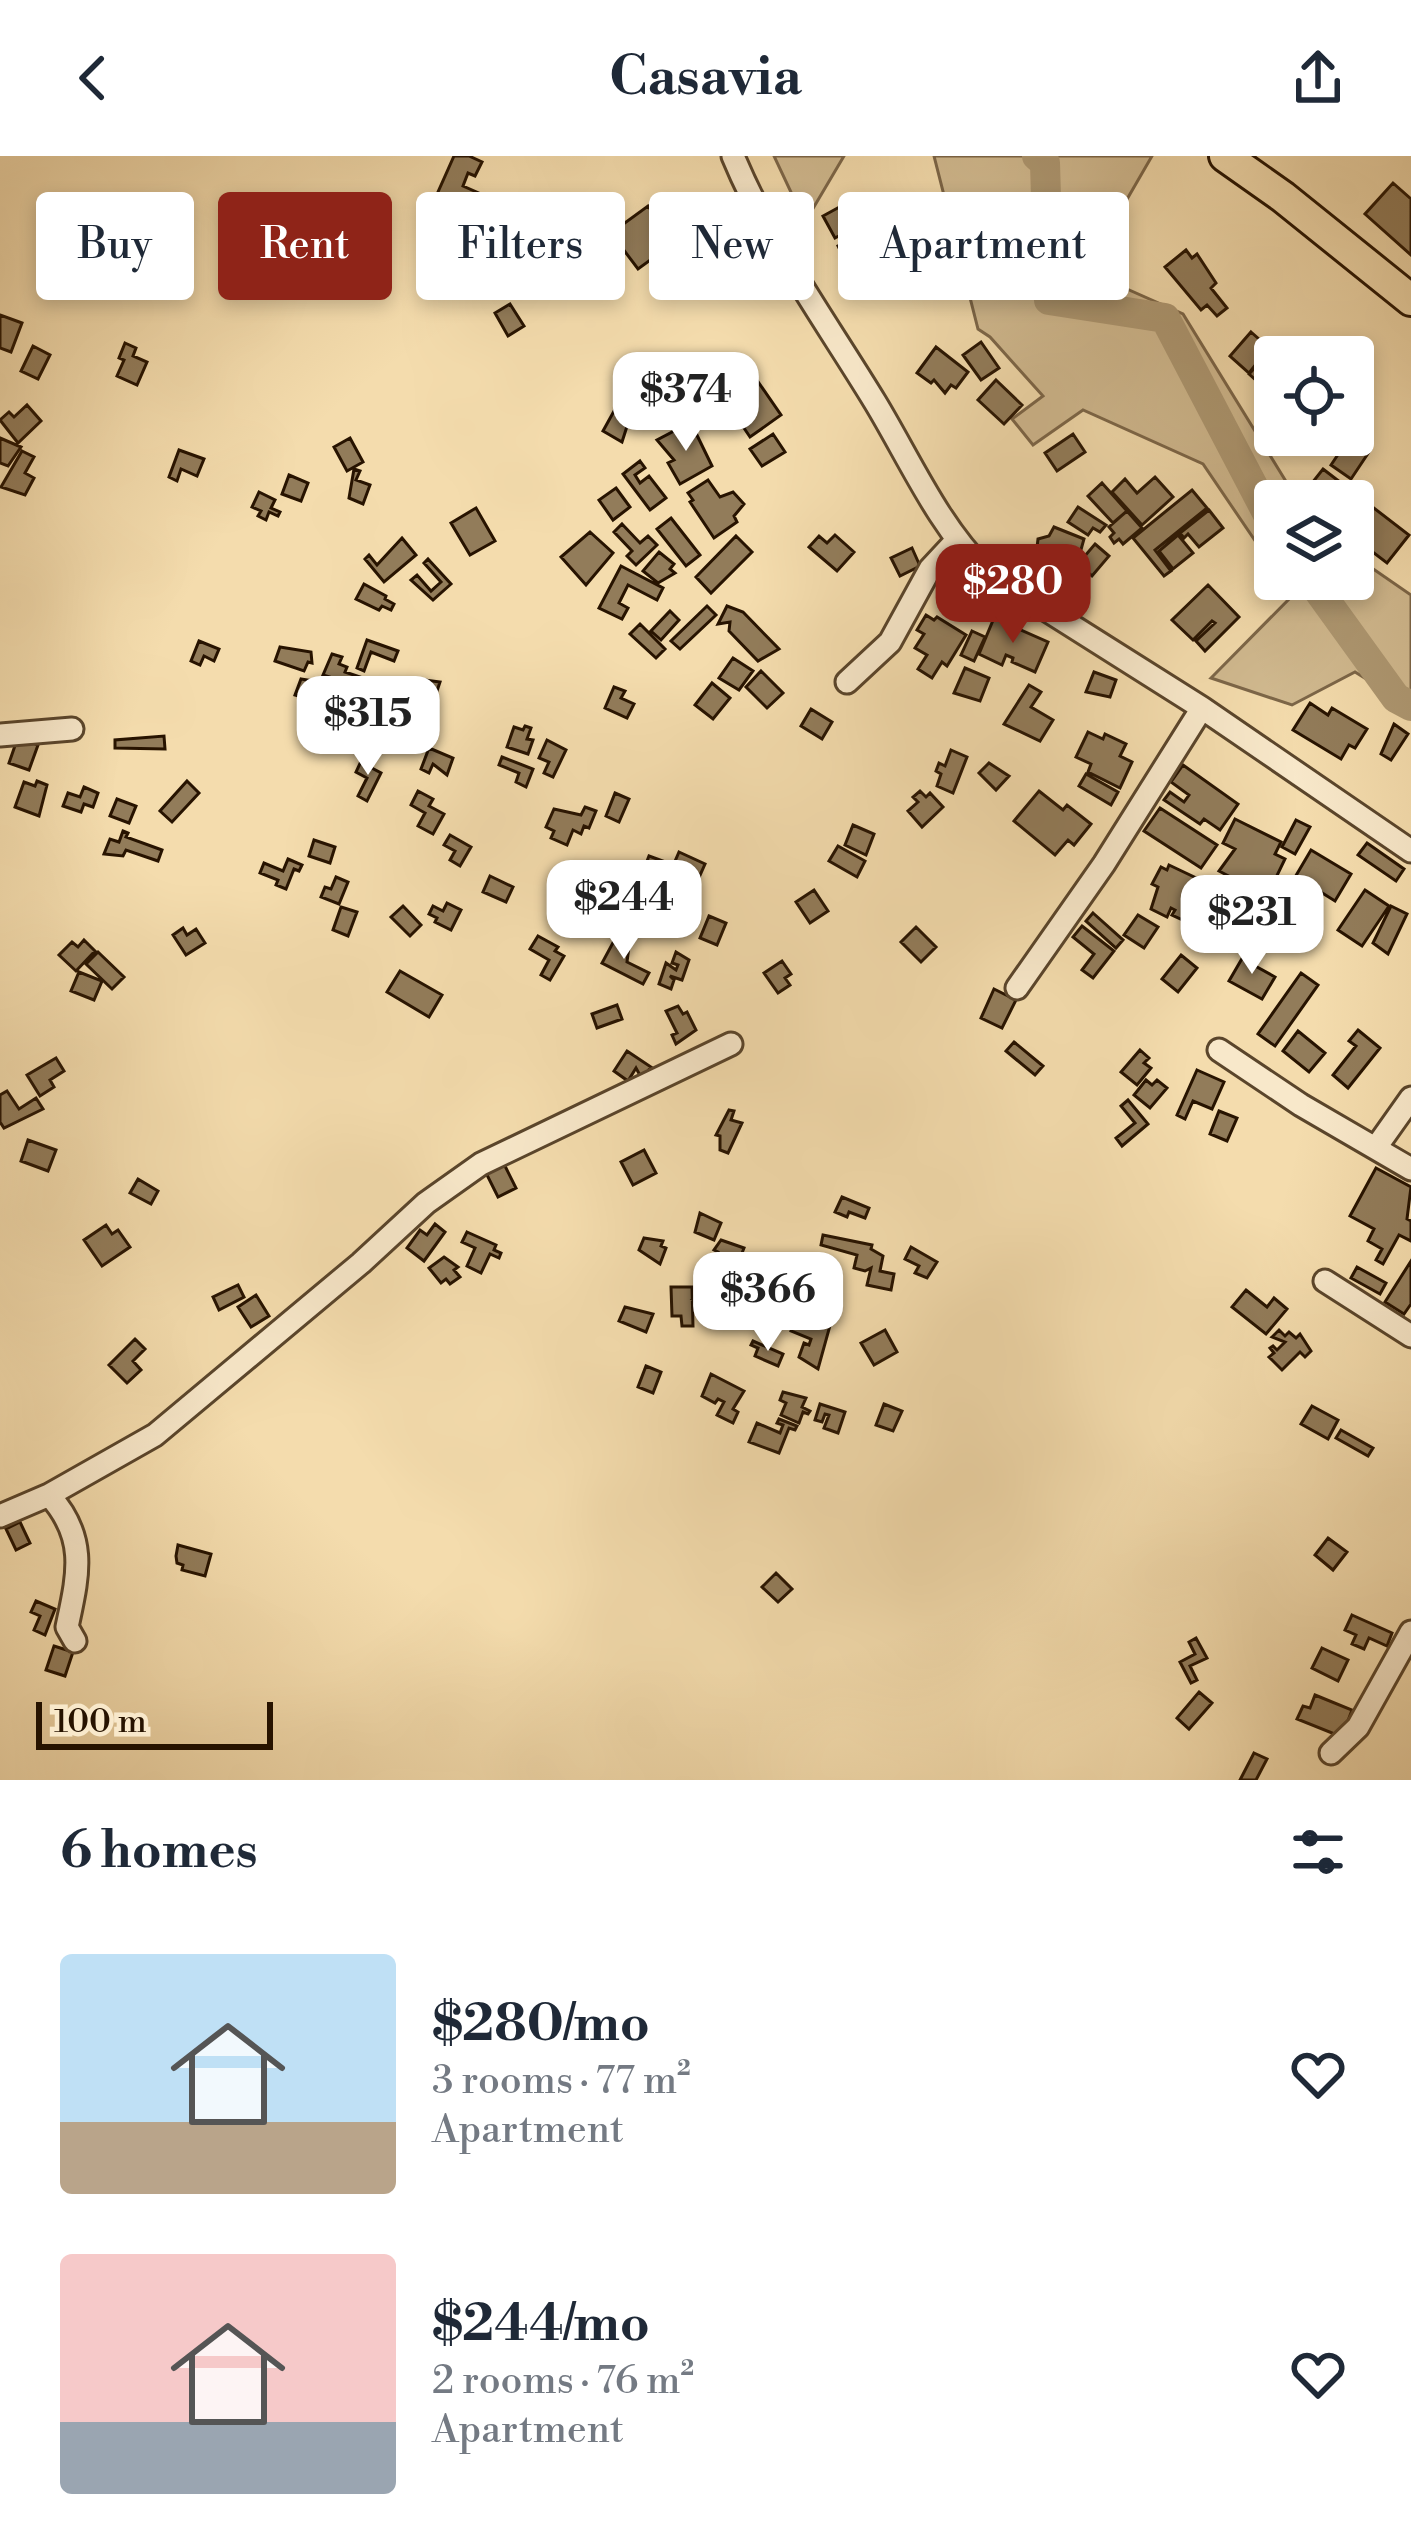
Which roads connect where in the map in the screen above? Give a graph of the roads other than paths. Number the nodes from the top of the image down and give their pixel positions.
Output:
1 (733, 156) edge
2 (1225, 156) edge
3 (1411, 301) edge
4 (958, 540) junction
5 (847, 682) dead end
6 (1202, 708) junction
7 (72, 728) dead end
8 (0, 736) edge
9 (1411, 851) edge
10 (1017, 988) dead end
11 (731, 1044) dead end
12 (1219, 1050) dead end
13 (1411, 1098) edge
14 (1377, 1146) junction
15 (1411, 1169) edge
16 (1325, 1281) dead end
17 (1411, 1336) edge
18 (49, 1495) junction
19 (0, 1516) edge
20 (1411, 1632) edge
21 (75, 1641) dead end
22 (1331, 1753) dead end

1 - 4 street
2 - 3 highway
4 - 5 street
4 - 6 street
6 - 9 street
6 - 10 street
7 - 8 street
11 - 18 street
12 - 14 street
13 - 14 street
14 - 15 street
16 - 17 street
18 - 19 street
18 - 21 street
20 - 22 street

